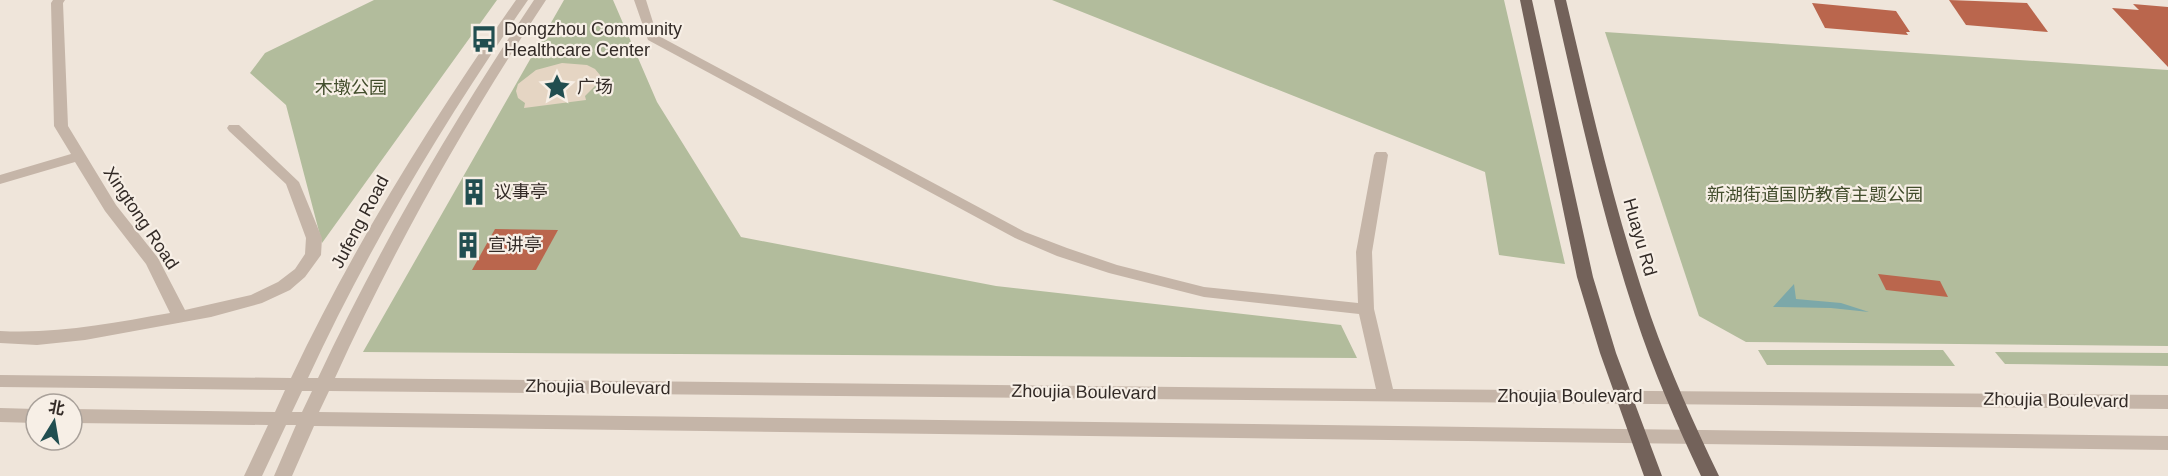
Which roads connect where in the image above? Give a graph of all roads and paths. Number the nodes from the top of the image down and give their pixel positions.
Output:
1 (59, 0) edge
2 (522, 0) edge
3 (540, 0) edge
4 (640, 0) edge
5 (1526, 0) edge
6 (1560, 0) edge
7 (234, 128) dead end
8 (1381, 155) dead end
9 (79, 156) junction
10 (0, 180) edge
11 (1366, 309) junction
12 (180, 317) junction
13 (0, 337) edge
14 (0, 381) edge
15 (296, 384) junction
16 (323, 384) junction
17 (1386, 396) junction
18 (1622, 396) junction
19 (1674, 396) junction
20 (2168, 402) edge
21 (0, 416) edge
22 (24, 416) edge
23 (84, 416) edge
24 (280, 419) junction
25 (308, 419) junction
26 (1638, 436) junction
27 (1691, 437) junction
28 (2168, 444) edge
29 (253, 476) edge
30 (284, 476) edge
31 (1653, 476) edge
32 (1710, 476) edge

1 - 9 street, Xingtong Road
2 - 15 street, Jufeng Road
3 - 16 street
4 - 11 street
5 - 18 main road
6 - 19 main road, Huayu Rd
7 - 12 street
8 - 11 street
9 - 10 street
9 - 12 street, Xingtong Road
11 - 17 street
12 - 13 street
14 - 15 street, Zhoujia Boulevard
15 - 16 street, Zhoujia Boulevard
15 - 24 street, Jufeng Road
16 - 17 street, Zhoujia Boulevard
16 - 25 street
17 - 18 street, Zhoujia Boulevard
18 - 19 street, Zhoujia Boulevard
18 - 26 main road
19 - 20 street, Zhoujia Boulevard
19 - 27 main road, Huayu Rd
21 - 22 street
23 - 24 street, Zhoujia Boulevard
24 - 25 street, Zhoujia Boulevard
24 - 29 street, Jufeng Road
25 - 26 street, Zhoujia Boulevard
25 - 30 street
26 - 27 street, Zhoujia Boulevard
26 - 31 main road
27 - 28 street, Zhoujia Boulevard
27 - 32 main road, Huayu Rd

